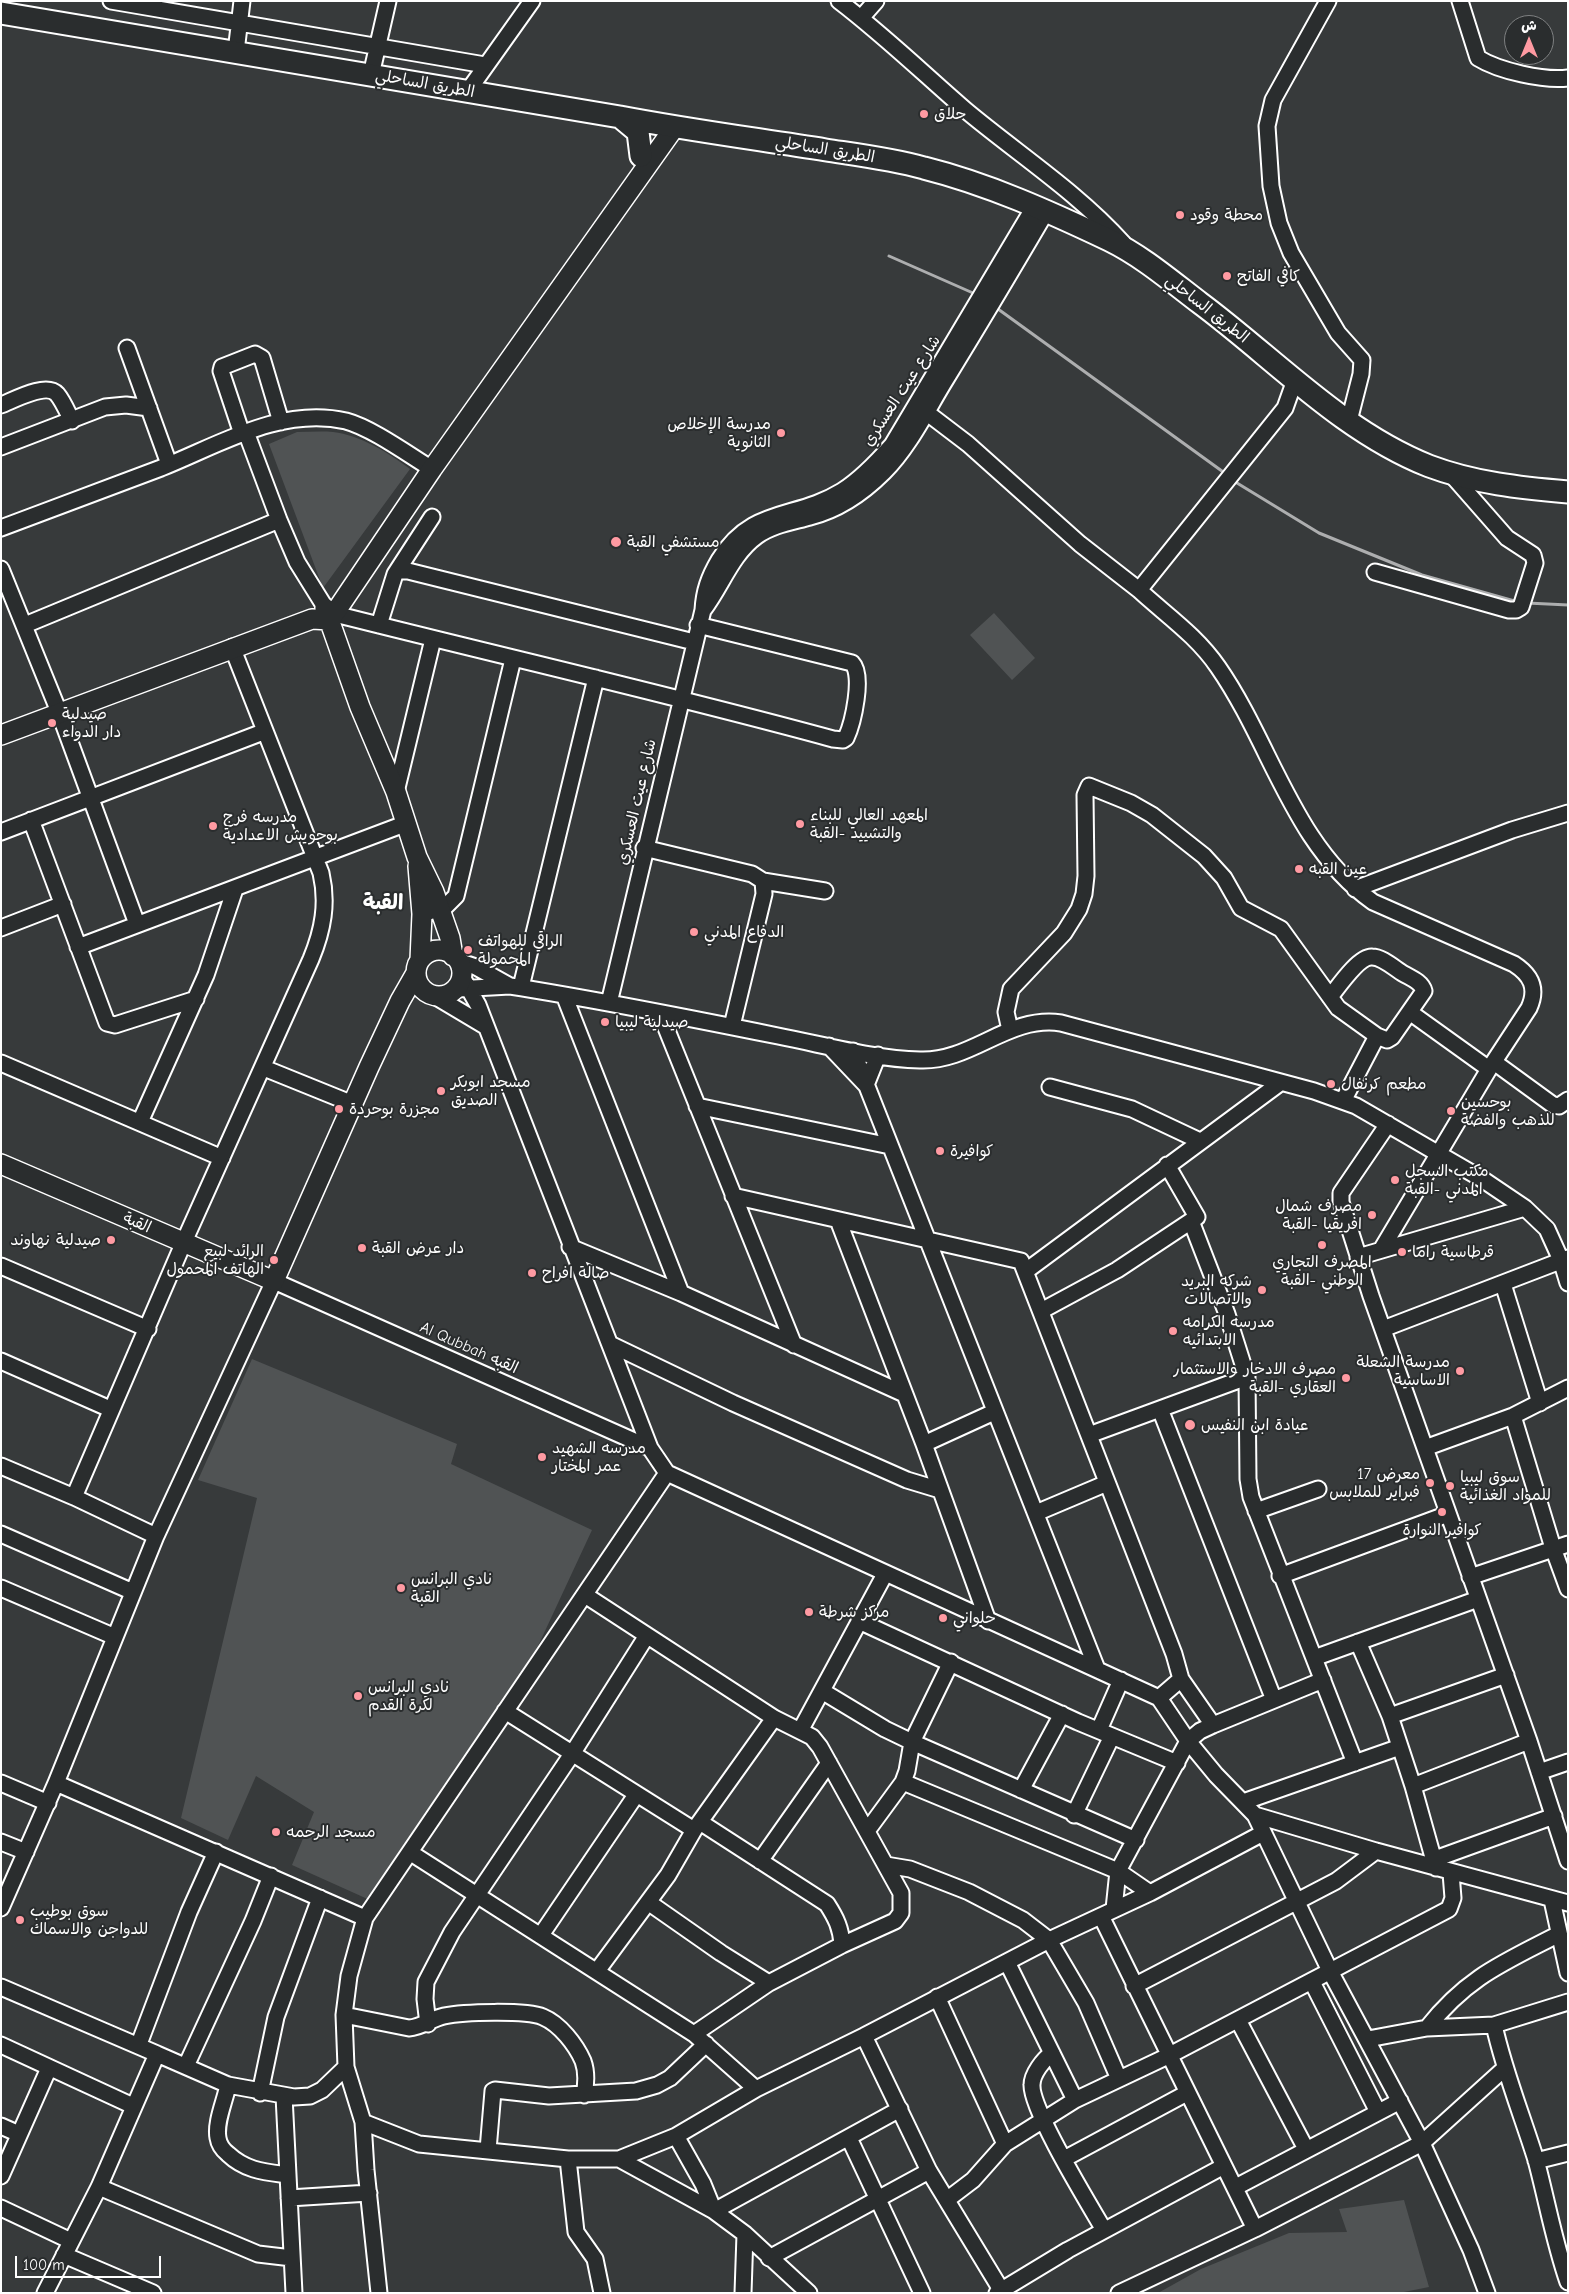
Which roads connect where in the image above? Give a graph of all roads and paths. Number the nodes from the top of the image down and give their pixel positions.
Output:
1 (111, 1) edge
2 (242, 1) edge
3 (388, 1) edge
4 (839, 1) edge
5 (876, 1) edge
6 (1328, 1) edge
7 (1460, 1) edge
8 (524, 4) edge
9 (1, 13) edge
10 (862, 18) junction
11 (240, 22) junction
12 (378, 46) junction
13 (236, 52) junction
14 (485, 65) junction
15 (371, 75) junction
16 (1568, 78) edge
17 (468, 91) junction
18 (620, 117) junction
19 (668, 126) junction
20 (641, 156) junction
21 (1040, 209) junction
22 (1130, 251) junction
23 (127, 348) dead end
24 (1295, 380) junction
25 (1314, 395) junction
26 (1, 405) edge
27 (149, 408) junction
28 (1285, 408) junction
29 (926, 412) junction
30 (72, 421) junction
31 (1349, 421) junction
32 (281, 422) junction
33 (244, 433) junction
34 (1, 447) edge
35 (896, 448) junction
36 (170, 464) junction
37 (428, 466) junction
38 (1450, 473) junction
39 (1568, 492) edge
40 (432, 517) dead end
41 (279, 520) junction
42 (1, 528) edge
43 (1, 569) edge
44 (398, 571) junction
45 (1375, 572) dead end
46 (1139, 590) junction
47 (325, 615) junction
48 (25, 625) junction
49 (379, 625) junction
50 (698, 626) junction
51 (433, 639) junction
52 (694, 642) junction
53 (232, 647) junction
54 (513, 659) junction
55 (596, 678) junction
56 (680, 698) junction
57 (59, 712) junction
58 (264, 732) junction
59 (1, 735) edge
60 (396, 792) junction
61 (91, 797) junction
62 (1568, 813) edge
63 (31, 820) junction
64 (406, 823) junction
65 (1, 832) edge
66 (644, 848) junction
67 (315, 858) junction
68 (763, 881) junction
69 (235, 889) junction
70 (1355, 889) junction
71 (824, 891) dead end
72 (62, 904) junction
73 (431, 911) junction
74 (137, 924) junction
75 (1, 928) edge
76 (78, 947) junction
77 (418, 967) junction
78 (460, 974) junction
79 (515, 987) junction
80 (433, 995) junction
81 (564, 995) junction
82 (1330, 997) junction
83 (196, 999) junction
84 (609, 1003) junction
85 (660, 1013) junction
86 (1411, 1013) junction
87 (485, 1026) junction
88 (732, 1026) junction
89 (1010, 1030) junction
90 (1376, 1036) junction
91 (830, 1046) junction
92 (854, 1051) junction
93 (878, 1055) junction
94 (1, 1063) edge
95 (1492, 1066) junction
96 (264, 1068) junction
97 (1280, 1083) junction
98 (866, 1085) junction
99 (1050, 1087) dead end
100 (1343, 1100) junction
101 (1568, 1100) edge
102 (353, 1104) junction
103 (697, 1106) junction
104 (140, 1122) junction
105 (1388, 1124) junction
106 (1200, 1141) junction
107 (890, 1146) junction
108 (1439, 1153) junction
109 (222, 1158) junction
110 (1, 1164) edge
111 (1167, 1165) junction
112 (733, 1196) junction
113 (1525, 1208) junction
114 (838, 1220) junction
115 (1192, 1221) junction
116 (928, 1240) junction
117 (183, 1244) junction
118 (570, 1247) junction
119 (1381, 1250) junction
120 (1358, 1258) junction
121 (1564, 1259) edge
122 (1, 1266) edge
123 (1026, 1272) junction
124 (274, 1281) junction
125 (1568, 1283) edge
126 (1503, 1284) junction
127 (681, 1293) junction
128 (1041, 1311) junction
129 (148, 1329) junction
130 (1383, 1330) junction
131 (610, 1344) junction
132 (794, 1345) junction
133 (1, 1361) edge
134 (1247, 1377) junction
135 (1568, 1388) edge
136 (902, 1393) junction
137 (1540, 1403) junction
138 (110, 1409) junction
139 (1160, 1409) junction
140 (994, 1412) junction
141 (1513, 1416) junction
142 (1089, 1435) junction
143 (924, 1444) junction
144 (650, 1448) junction
145 (1425, 1448) junction
146 (1, 1466) edge
147 (667, 1473) junction
148 (1107, 1483) junction
149 (1318, 1489) dead end
150 (940, 1490) junction
151 (74, 1497) junction
152 (1256, 1511) junction
153 (1036, 1513) junction
154 (1448, 1514) junction
155 (1, 1534) edge
156 (156, 1536) junction
157 (1560, 1546) edge
158 (885, 1574) junction
159 (1280, 1576) junction
160 (1470, 1577) junction
161 (1, 1588) edge
162 (1568, 1589) edge
163 (133, 1592) junction
164 (585, 1595) junction
165 (1478, 1600) junction
166 (859, 1621) junction
167 (988, 1621) junction
168 (115, 1637) junction
169 (646, 1637) junction
170 (1358, 1642) junction
171 (1314, 1658) junction
172 (951, 1662) junction
173 (1097, 1669) junction
174 (1506, 1675) junction
175 (1181, 1679) junction
176 (1121, 1680) junction
177 (1323, 1680) junction
178 (822, 1691) junction
179 (1159, 1698) junction
180 (1274, 1700) junction
181 (505, 1711) junction
182 (1062, 1714) junction
183 (1390, 1716) junction
184 (774, 1718) junction
185 (1213, 1725) junction
186 (800, 1731) junction
187 (1105, 1733) junction
188 (1188, 1741) junction
189 (1529, 1741) junction
190 (912, 1742) junction
191 (1400, 1747) junction
192 (572, 1754) junction
193 (1568, 1762) edge
194 (829, 1763) junction
195 (1177, 1763) junction
196 (1354, 1763) junction
197 (1539, 1772) junction
198 (903, 1782) junction
199 (1, 1783) edge
200 (56, 1783) junction
201 (1413, 1786) junction
202 (1021, 1790) junction
203 (636, 1795) junction
204 (1244, 1802) junction
205 (48, 1803) junction
206 (1074, 1815) junction
207 (1255, 1815) junction
208 (1554, 1816) junction
209 (697, 1826) junction
210 (867, 1831) junction
211 (1263, 1833) junction
212 (1136, 1840) junction
213 (1, 1842) edge
214 (26, 1852) junction
215 (216, 1852) junction
216 (1376, 1852) junction
217 (410, 1853) junction
218 (760, 1861) junction
219 (1568, 1861) edge
220 (1436, 1863) junction
221 (886, 1865) junction
222 (1118, 1871) junction
223 (1451, 1873) junction
224 (271, 1876) junction
225 (1150, 1893) junction
226 (476, 1896) junction
227 (320, 1898) junction
228 (1552, 1900) junction
229 (648, 1902) junction
230 (2, 1903) edge
231 (1296, 1903) junction
232 (1568, 1903) edge
233 (1108, 1913) junction
234 (365, 1918) junction
235 (1559, 1934) junction
236 (540, 1935) junction
237 (1049, 1940) junction
238 (842, 1945) junction
239 (1007, 1962) junction
240 (596, 1971) junction
241 (1331, 1972) junction
242 (1568, 1972) edge
243 (1312, 1982) junction
244 (769, 1983) junction
245 (1134, 1986) junction
246 (1, 1987) edge
247 (937, 1997) junction
248 (1568, 2002) edge
249 (344, 2015) junction
250 (1238, 2020) junction
251 (428, 2024) junction
252 (1494, 2025) junction
253 (1427, 2028) junction
254 (864, 2036) junction
255 (700, 2039) junction
256 (1368, 2039) junction
257 (139, 2044) junction
258 (1, 2045) edge
259 (1052, 2053) junction
260 (157, 2054) junction
261 (1168, 2056) junction
262 (186, 2066) junction
263 (346, 2067) junction
264 (50, 2068) junction
265 (1505, 2068) junction
266 (1119, 2079) junction
267 (228, 2085) junction
268 (756, 2088) junction
269 (260, 2093) junction
270 (1187, 2093) junction
271 (584, 2095) junction
272 (284, 2096) junction
273 (1075, 2100) junction
274 (1400, 2101) junction
275 (134, 2106) junction
276 (900, 2110) junction
277 (1378, 2112) junction
278 (1043, 2119) junction
279 (363, 2122) junction
280 (1, 2126) edge
281 (19, 2134) junction
282 (676, 2136) junction
283 (849, 2138) junction
284 (1422, 2143) junction
285 (1004, 2144) junction
286 (1306, 2149) junction
287 (488, 2150) junction
288 (1568, 2153) edge
289 (568, 2159) junction
290 (619, 2159) junction
291 (1064, 2159) junction
292 (1536, 2162) junction
293 (1224, 2166) junction
294 (929, 2171) junction
295 (288, 2175) junction
296 (1, 2176) edge
297 (99, 2187) junction
298 (1236, 2187) junction
299 (369, 2193) junction
300 (289, 2198) junction
301 (876, 2198) junction
302 (948, 2199) junction
303 (1, 2208) edge
304 (714, 2211) junction
305 (1255, 2229) junction
306 (1104, 2230) junction
307 (745, 2234) junction
308 (71, 2241) junction
309 (64, 2255) junction
310 (292, 2258) junction
311 (769, 2258) junction
312 (1568, 2282) edge
313 (129, 2288) edge
314 (1000, 2292) edge
315 (46, 2293) edge
316 (153, 2293) edge
317 (294, 2293) edge
318 (379, 2293) edge
319 (602, 2293) edge
320 (743, 2293) edge
321 (809, 2293) edge
322 (922, 2293) edge
323 (1119, 2293) edge
324 (1487, 2293) edge

1 - 11 street
2 - 11 street
3 - 12 street
4 - 10 street
5 - 10 street
6 - 31 street
7 - 16 street
8 - 14 street
9 - 13 highway, الطريق الساحلي
10 - 22 street
11 - 12 street
11 - 13 street
12 - 14 street
12 - 15 street
13 - 15 highway, الطريق الساحلي
14 - 17 street
15 - 17 highway, الطريق الساحلي
17 - 18 highway, الطريق الساحلي
18 - 19 highway, الطريق الساحلي
18 - 20 highway
19 - 20 main road
19 - 21 highway, الطريق الساحلي
19 - 37 main road
20 - 37 main road
21 - 22 highway, الطريق الساحلي
21 - 29 street, شارع عيت العسكري
21 - 35 street, شارع عيت العسكري
22 - 24 highway, الطريق الساحلي
23 - 27 street
24 - 25 highway, الطريق الساحلي
24 - 28 street
25 - 28 street
25 - 31 highway, الطريق الساحلي
26 - 30 street
27 - 30 street
27 - 36 street
28 - 46 street
29 - 35 street, شارع عيت العسكري
29 - 46 street
30 - 34 street
31 - 38 highway, الطريق الساحلي
32 - 33 street
32 - 33 street
32 - 37 street
33 - 36 street
33 - 41 street
35 - 50 street, شارع عيت العسكري
36 - 42 street
37 - 47 main road
38 - 39 highway, الطريق الساحلي
38 - 45 street
40 - 44 street
41 - 47 street
41 - 48 street
43 - 48 street
44 - 49 street
44 - 52 street
46 - 70 street
47 - 49 street
47 - 53 main road
47 - 60 main road
48 - 57 street
49 - 51 street
50 - 52 street, شارع عيت العسكري
50 - 56 street
51 - 54 street
51 - 60 street
52 - 56 street, شارع عيت العسكري
53 - 57 main road
53 - 58 street
54 - 55 street
54 - 73 street
55 - 56 street
55 - 79 street
56 - 66 street, شارع عيت العسكري
57 - 59 main road
57 - 61 street
58 - 61 street
58 - 67 street
60 - 64 main road
61 - 63 street
61 - 74 street
62 - 70 street
63 - 65 street
63 - 72 street
64 - 67 street
64 - 73 main road
66 - 68 street
66 - 84 street, شارع عيت العسكري
67 - 69 street
67 - 96 street
68 - 71 street
68 - 88 street
69 - 74 street
69 - 83 street
70 - 95 street
72 - 75 street
72 - 76 street
73 - 77 main road
73 - 78 main road
74 - 76 street
76 - 83 street
77 - 78 main road
77 - 80 main road
77 - 102 main road
78 - 79 street
78 - 79 street
78 - 80 main road
78 - 87 street
79 - 81 street
80 - 87 street
81 - 84 street
81 - 127 street
82 - 86 street
82 - 89 street
82 - 90 street
83 - 104 street
84 - 85 street
85 - 88 street
85 - 103 street
86 - 90 street
86 - 95 street
87 - 118 street
88 - 91 street
89 - 93 street
89 - 97 street
90 - 100 street
91 - 92 street
91 - 98 street
92 - 93 street
92 - 98 street
93 - 98 street
94 - 104 street
95 - 101 street
95 - 108 street
96 - 102 street
96 - 109 street
97 - 100 street
97 - 106 street
98 - 107 street
99 - 106 street
100 - 105 street
102 - 124 main road
103 - 107 street
103 - 112 street
104 - 109 street
105 - 108 street
105 - 120 street
106 - 111 street
107 - 116 street
108 - 113 street
108 - 119 street
109 - 117 street
110 - 117 main road, القبة
111 - 115 street
111 - 123 street
112 - 114 street
112 - 132 street
113 - 119 street
113 - 121 street
114 - 116 street
114 - 136 street
115 - 128 street
115 - 134 street
116 - 123 street
116 - 140 street
117 - 124 main road, القبة
117 - 129 street
118 - 127 street
118 - 131 street
119 - 120 street
120 - 130 street
121 - 125 street
121 - 126 street
122 - 129 street
123 - 128 street
124 - 144 street, Al Qubbah القبه
124 - 156 street
126 - 130 street
126 - 137 street
127 - 132 street
128 - 142 street
129 - 138 street
130 - 145 street
131 - 144 street
131 - 150 street
132 - 136 street
133 - 138 street
134 - 139 street
134 - 152 street
135 - 137 street
136 - 143 street
137 - 141 street
138 - 151 street
139 - 142 street
139 - 180 street
140 - 143 street
140 - 153 street
141 - 145 street
141 - 157 street
142 - 148 street
143 - 150 street
144 - 147 street
145 - 154 street
146 - 151 street
147 - 158 street
147 - 164 street
148 - 153 street
148 - 175 street
149 - 152 street
150 - 167 street
151 - 156 street
152 - 159 street
153 - 173 street
154 - 159 street
154 - 160 street
155 - 163 street
156 - 163 street
157 - 160 street
157 - 162 street
158 - 166 street
158 - 167 street
159 - 171 street
160 - 165 street
161 - 168 street
163 - 168 street
164 - 169 street
164 - 181 street
165 - 170 street
165 - 174 street
166 - 172 street
166 - 178 street
167 - 173 street
168 - 200 street
169 - 184 street
169 - 192 street
170 - 171 street
170 - 183 street
171 - 177 street
172 - 182 street
172 - 190 street
173 - 176 street
174 - 183 street
174 - 189 street
175 - 179 street
175 - 185 street
176 - 179 street
176 - 187 street
177 - 180 street
177 - 196 street
178 - 186 street
178 - 190 street
179 - 188 street
180 - 185 street
181 - 192 street
181 - 217 street
182 - 187 street
182 - 202 street
183 - 191 street
184 - 186 street
184 - 209 street
185 - 188 street
186 - 194 street
187 - 195 street
187 - 206 street
188 - 195 street
188 - 204 street
189 - 197 street
189 - 201 street
190 - 198 street
190 - 202 street
191 - 196 street
191 - 201 street
192 - 203 street
192 - 226 street
193 - 197 street
194 - 210 street
194 - 218 street
195 - 212 street
196 - 204 street
197 - 208 street
198 - 210 street
198 - 222 street
199 - 205 street
200 - 205 street
200 - 215 street
201 - 220 street
202 - 206 street
203 - 209 street
203 - 236 street
204 - 207 street
205 - 214 street
206 - 212 street
207 - 211 street
207 - 216 street
208 - 219 street
208 - 220 street
209 - 218 street
209 - 229 street
210 - 221 street
211 - 225 street
211 - 231 street
212 - 222 street
213 - 214 street
214 - 230 street
215 - 224 street
215 - 257 street
216 - 220 street
216 - 231 street
217 - 226 street
217 - 234 street
218 - 238 street
220 - 223 street
221 - 237 street
221 - 238 street
222 - 225 street
222 - 233 street
223 - 228 street
223 - 241 street
224 - 227 street
224 - 262 street
225 - 233 street
226 - 236 street
226 - 251 street
227 - 234 street
227 - 269 street
228 - 232 street
228 - 235 street
229 - 240 street
229 - 244 street
231 - 241 street
231 - 245 street
233 - 237 street
233 - 245 street
234 - 249 street
235 - 242 street
235 - 253 street
236 - 240 street
237 - 239 street
237 - 266 street
238 - 244 street
239 - 247 street
239 - 259 street
240 - 255 street
241 - 243 street
241 - 256 street
243 - 250 street
243 - 277 street
244 - 255 street
245 - 261 street
246 - 257 street
247 - 254 street
247 - 285 street
248 - 252 street
249 - 251 street
249 - 263 street
250 - 261 street
250 - 286 street
251 - 271 street
252 - 253 street
252 - 265 street
253 - 256 street
254 - 268 street
254 - 276 street
255 - 268 street
255 - 271 street
256 - 274 street
257 - 260 street
258 - 264 street
259 - 273 street
259 - 278 street
260 - 262 street
260 - 275 street
261 - 266 street
261 - 270 street
262 - 267 street
263 - 272 street
263 - 279 street
264 - 275 street
264 - 281 street
265 - 284 street
265 - 292 street
266 - 273 street
267 - 269 street
267 - 295 street
268 - 282 street
269 - 272 street
270 - 291 street
270 - 293 street
271 - 287 street
272 - 295 street
273 - 278 street
274 - 277 street
274 - 284 street
275 - 297 street
276 - 283 street
276 - 294 street
277 - 286 street
278 - 285 street
278 - 291 street
279 - 287 street
279 - 299 street
280 - 281 street
281 - 296 street
282 - 290 street
282 - 304 street
283 - 301 street
283 - 304 street
284 - 305 street
284 - 324 street
285 - 302 street
286 - 298 street
287 - 289 street
288 - 292 street
289 - 290 street
289 - 319 street
290 - 304 street
291 - 306 street
292 - 312 street
293 - 298 street
293 - 306 street
294 - 301 street
294 - 302 street
295 - 300 street
297 - 308 street
297 - 310 street
298 - 305 street
299 - 300 street
299 - 318 street
300 - 310 street
301 - 311 street
301 - 322 street
302 - 314 street
303 - 308 street
304 - 307 street
305 - 323 street
306 - 314 street
307 - 311 street
307 - 320 street
308 - 309 street
309 - 313 street
309 - 315 street
310 - 317 street
311 - 321 street
313 - 316 street

